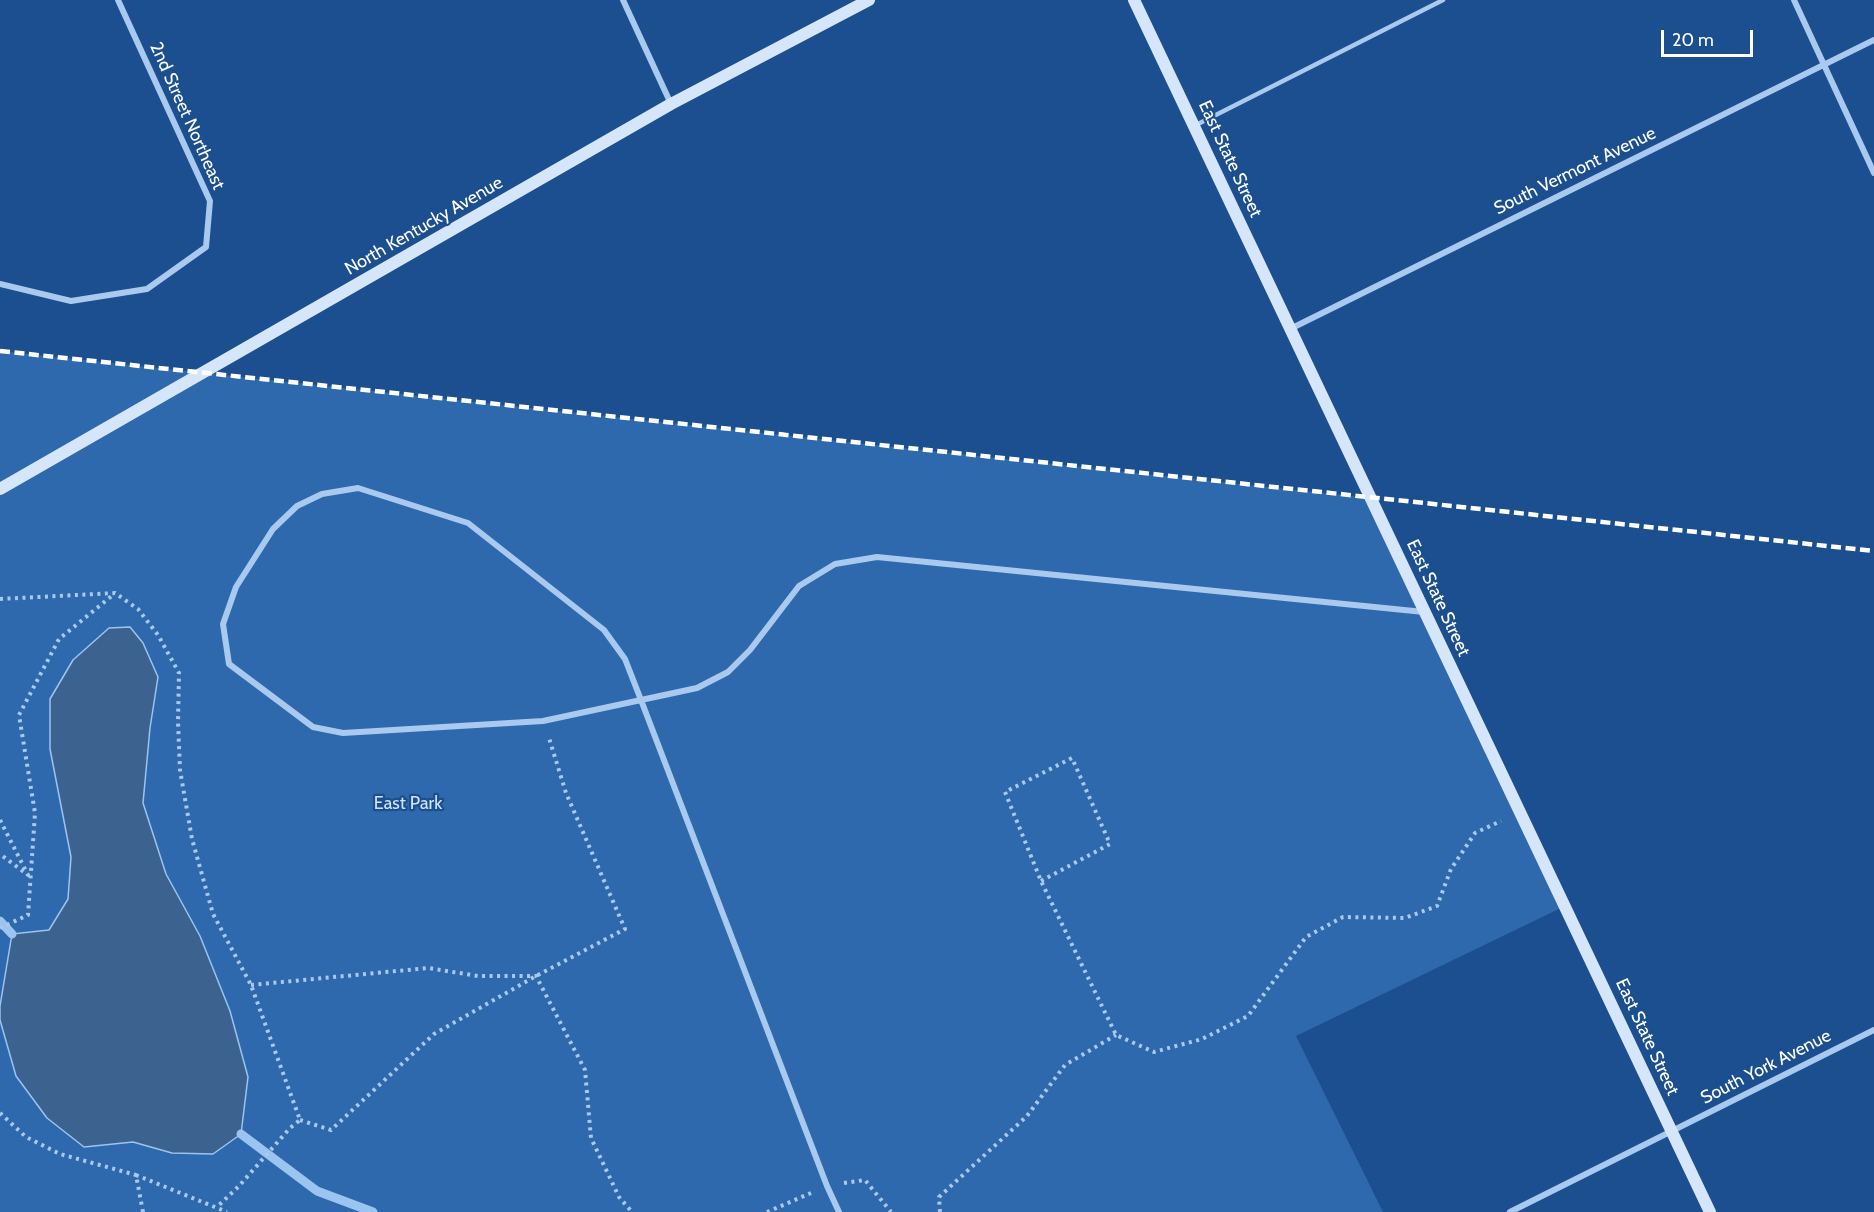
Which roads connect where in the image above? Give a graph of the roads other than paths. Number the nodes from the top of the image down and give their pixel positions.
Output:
1 (118, 0) edge
2 (624, 0) edge
3 (869, 0) edge
4 (1134, 0) edge
5 (1443, 0) edge
6 (1794, 0) edge
7 (1874, 40) edge
8 (1824, 65) junction
9 (671, 104) junction
10 (1194, 126) junction
11 (1874, 173) edge
12 (0, 284) edge
13 (1290, 329) junction
14 (0, 489) edge
15 (1425, 612) junction
16 (641, 700) junction
17 (1874, 1030) edge
18 (1672, 1131) junction
19 (839, 1212) edge
20 (1510, 1212) edge
21 (1710, 1212) edge

1 - 12 street, 2nd Street Northeast
2 - 9 street
3 - 9 main road, North Kentucky Avenue
4 - 10 main road, East State Street
5 - 10 lane
6 - 8 street
7 - 8 street, South Vermont Avenue
8 - 11 street
8 - 13 street, South Vermont Avenue
9 - 14 main road, North Kentucky Avenue
10 - 13 main road, East State Street
13 - 15 main road, East State Street
15 - 16 street
15 - 18 main road, East State Street
16 - 16 street
16 - 19 street
17 - 18 street, South York Avenue
18 - 20 street, South York Avenue
18 - 21 main road, East State Street

